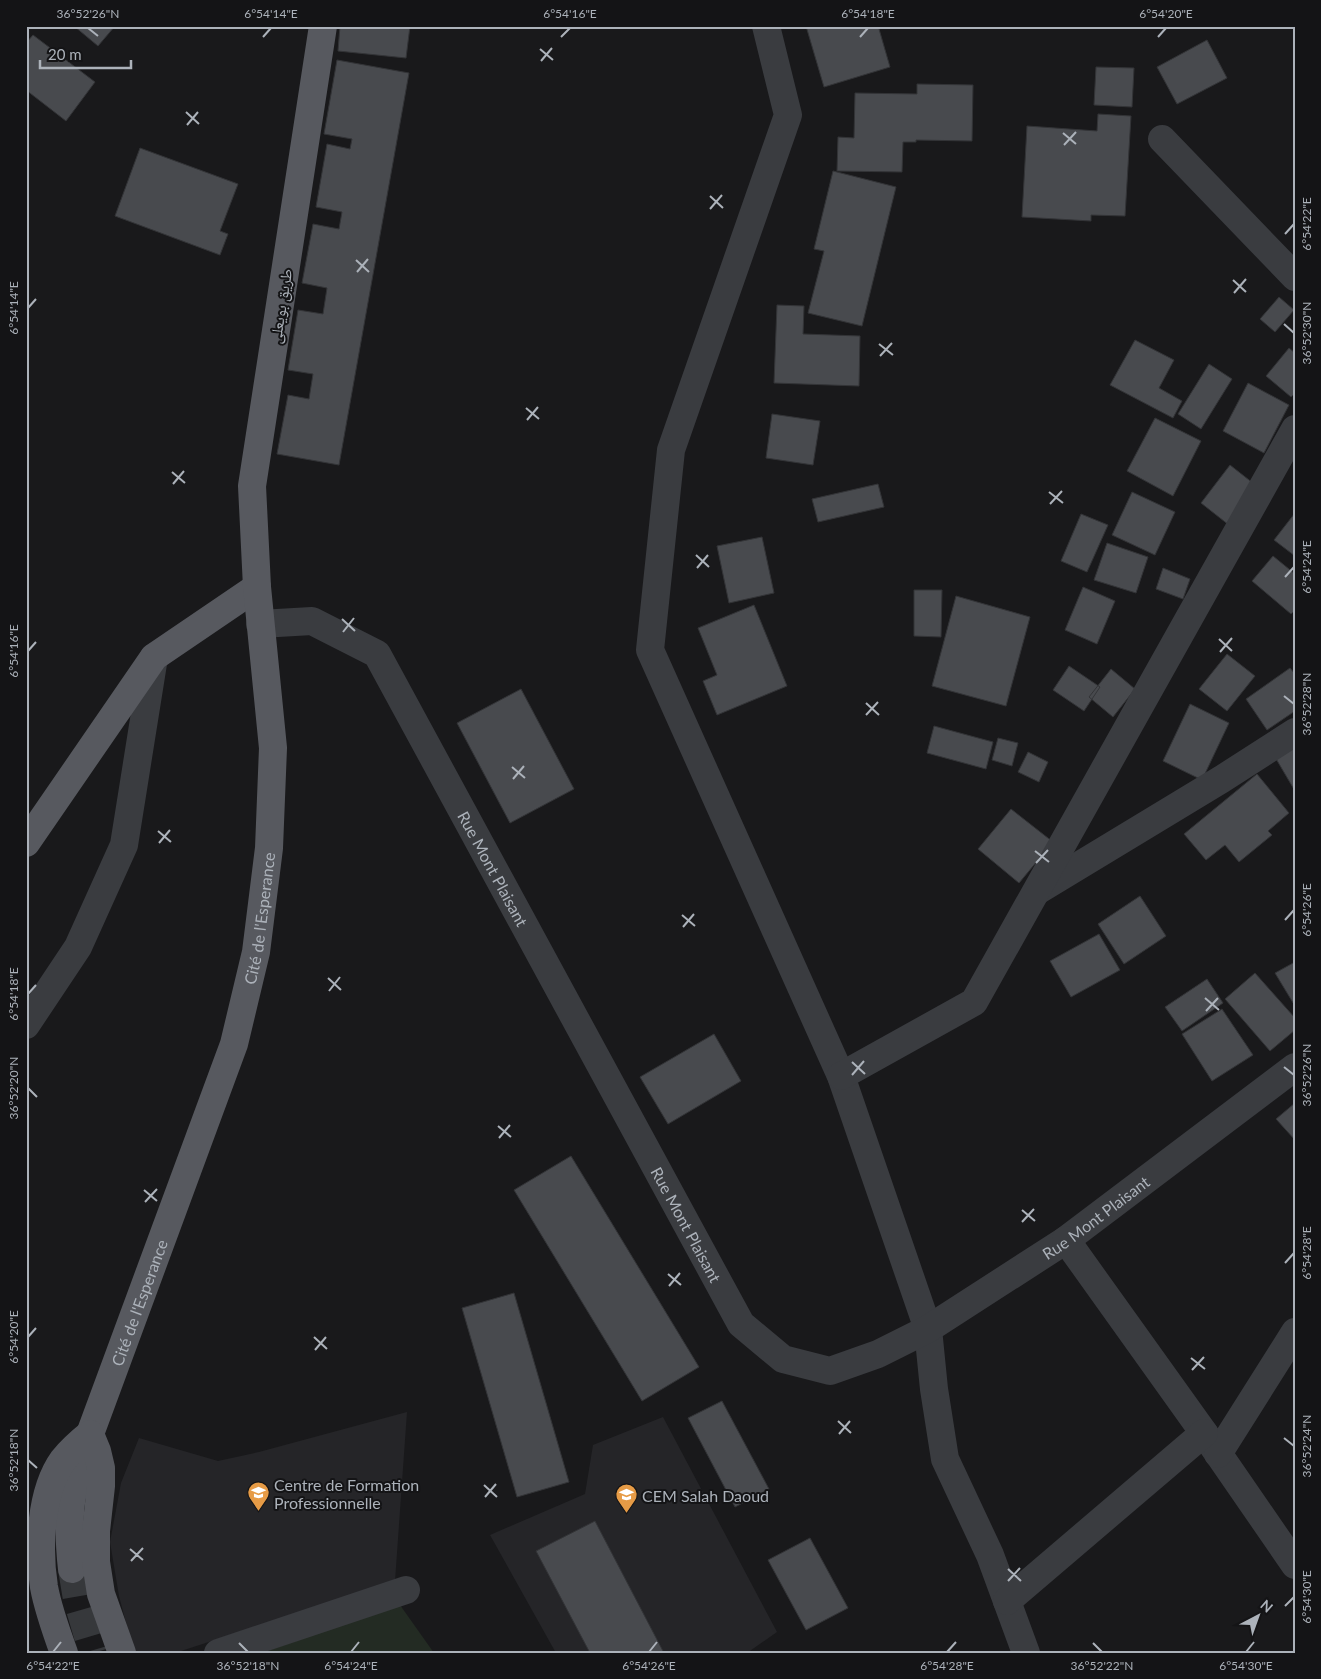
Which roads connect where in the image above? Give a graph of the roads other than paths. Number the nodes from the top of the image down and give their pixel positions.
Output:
1 (323, 26) edge
2 (766, 26) edge
3 (1162, 139) dead end
4 (1295, 277) edge
5 (1295, 429) edge
6 (257, 587) junction
7 (260, 624) junction
8 (154, 657) junction
9 (1295, 732) edge
10 (26, 843) edge
11 (1035, 892) junction
12 (26, 1025) edge
13 (1295, 1067) edge
14 (842, 1076) junction
15 (1066, 1240) junction
16 (928, 1329) junction
17 (1295, 1332) edge
18 (90, 1434) junction
19 (1211, 1444) junction
20 (1295, 1565) edge
21 (72, 1569) tunnel mouth
22 (406, 1590) dead end
23 (1007, 1601) junction
24 (64, 1653) edge
25 (122, 1653) edge
26 (218, 1653) edge
27 (1026, 1653) edge

1 - 6 main road, طريق بويعلى
2 - 14 street
3 - 4 street
5 - 11 street
6 - 7 main road, Cité de l'Esperance
6 - 8 main road
7 - 16 street, Rue Mont Plaisant
7 - 18 main road, Cité de l'Esperance
8 - 10 main road
8 - 12 street
9 - 11 street
11 - 14 street
13 - 15 street, Rue Mont Plaisant
14 - 16 street
15 - 16 street, Rue Mont Plaisant
15 - 19 street
16 - 23 street
17 - 19 street
18 - 21 main road, Cité de l'Esperance
18 - 24 main road
18 - 25 main road
19 - 20 street
19 - 23 street
22 - 26 street
23 - 27 street

